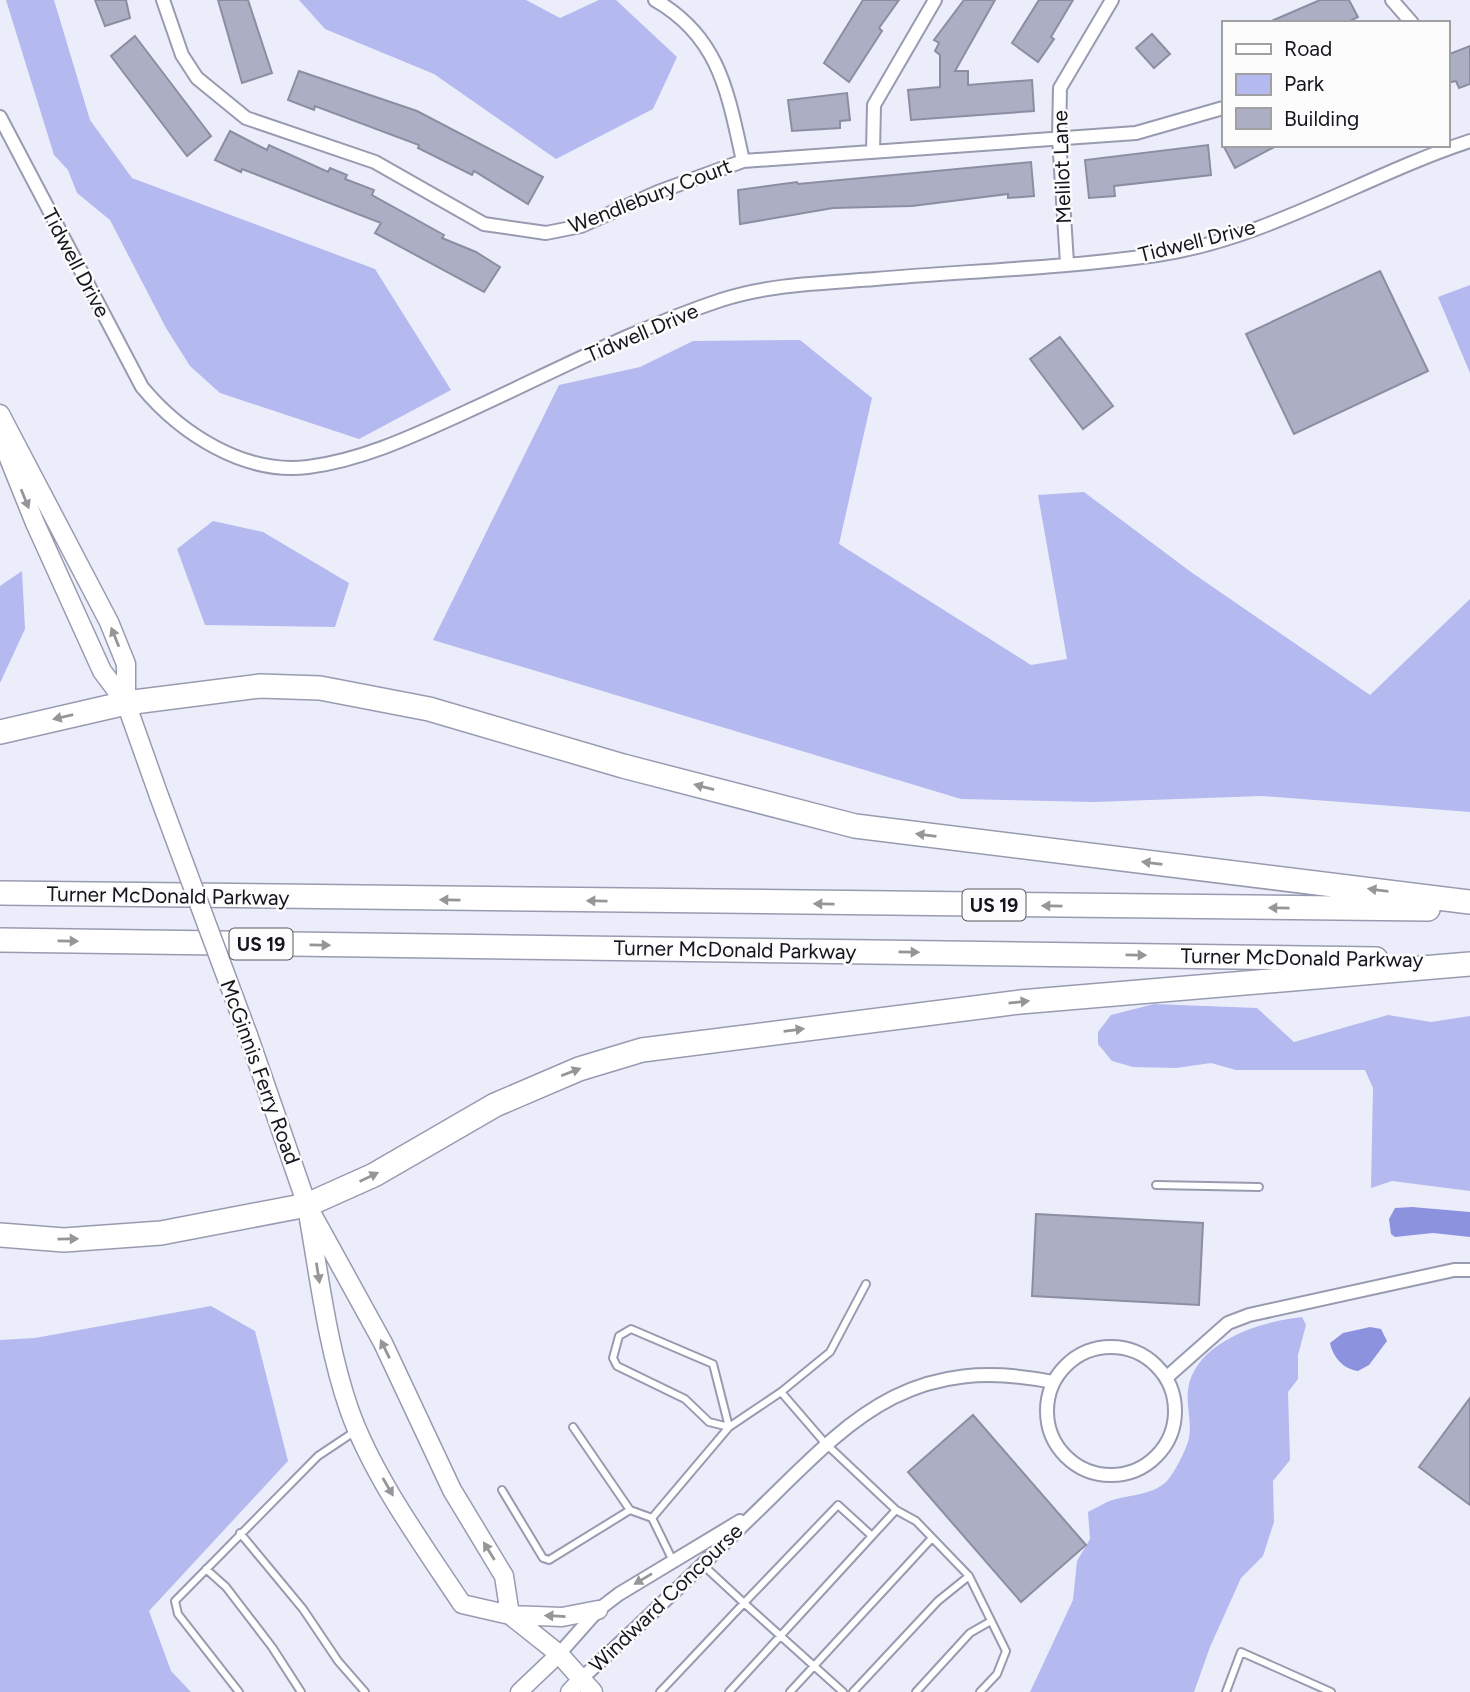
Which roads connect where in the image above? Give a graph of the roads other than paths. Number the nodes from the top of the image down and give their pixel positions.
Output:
1 (163, 0) edge
2 (655, 0) edge
3 (935, 0) edge
4 (1112, 0) edge
5 (1392, 0) edge
6 (1410, 21) edge
7 (1222, 108) edge
8 (0, 117) edge
9 (1059, 138) junction
10 (1470, 141) edge
11 (873, 152) junction
12 (743, 161) junction
13 (1066, 263) junction
14 (0, 414) edge
15 (0, 436) edge
16 (126, 703) junction
17 (0, 732) edge
18 (0, 893) edge
19 (1470, 902) edge
20 (1470, 910) edge
21 (0, 940) edge
22 (1470, 962) edge
23 (1156, 1185) dead end
24 (1259, 1187) dead end
25 (307, 1205) junction
26 (0, 1235) edge
27 (1470, 1270) edge
28 (866, 1284) dead end
29 (1167, 1377) junction
30 (1053, 1382) junction
31 (781, 1392) junction
32 (573, 1427) dead end
33 (729, 1427) junction
34 (358, 1429) junction
35 (825, 1443) junction
36 (502, 1490) dead end
37 (764, 1506) junction
38 (629, 1510) junction
39 (897, 1510) junction
40 (652, 1518) junction
41 (240, 1533) junction
42 (872, 1536) junction
43 (932, 1538) junction
44 (673, 1561) junction
45 (703, 1564) junction
46 (206, 1569) junction
47 (969, 1576) junction
48 (744, 1603) junction
49 (598, 1610) junction
50 (510, 1615) junction
51 (991, 1621) junction
52 (781, 1637) junction
53 (559, 1654) junction
54 (814, 1666) junction
55 (588, 1685) edge
56 (239, 1692) edge
57 (302, 1692) edge
58 (365, 1692) edge
59 (519, 1692) edge
60 (569, 1692) edge
61 (660, 1692) edge
62 (729, 1692) edge
63 (790, 1692) edge
64 (843, 1692) edge
65 (853, 1692) edge
66 (916, 1692) edge
67 (980, 1692) edge
68 (1226, 1692) edge
69 (1331, 1692) edge

1 - 12 street, Wendlebury Court
2 - 12 street
3 - 11 street
4 - 9 street, Melilot Lane
5 - 6 street
7 - 9 street, Wendlebury Court
8 - 13 street, Tidwell Drive
9 - 11 street, Wendlebury Court
9 - 13 street, Melilot Lane
10 - 13 street, Tidwell Drive
11 - 12 street, Wendlebury Court
16 -> 14 main road, McGinnis Ferry Road
15 -> 16 main road, McGinnis Ferry Road
16 -> 17 highway
19 -> 16 highway
16 - 25 main road, McGinnis Ferry Road, bridge
20 -> 18 highway, Turner McDonald Parkway / US 19
21 -> 22 highway, Turner McDonald Parkway / US 19
25 -> 22 highway
23 - 24 lane
26 -> 25 highway
25 -> 34 main road, McGinnis Ferry Road
50 -> 25 main road, McGinnis Ferry Road
27 - 29 street
28 - 31 lane
29 - 30 street
29 - 30 street
30 - 35 street, Windward Concourse
31 - 33 lane
31 - 35 lane
32 - 38 lane
33 - 33 lane
33 - 40 lane
34 - 41 lane
34 -> 50 main road, McGinnis Ferry Road
35 - 37 street, Windward Concourse
35 - 39 lane
36 - 38 lane
37 - 44 street, Windward Concourse
37 - 45 street, Windward Concourse
38 - 40 lane
39 - 42 lane
39 - 43 lane
40 - 44 lane
41 - 46 lane
41 - 58 lane
42 - 48 lane
42 - 52 lane
43 - 47 lane
43 - 54 lane
44 -> 49 street, Windward Concourse
45 - 48 lane
45 - 55 street, Windward Concourse
46 - 56 lane
46 - 57 lane
47 - 51 lane
47 - 65 lane
48 - 52 lane
48 - 61 lane
49 -> 50 main road
49 - 53 street, Windward Concourse
50 - 53 main road, McGinnis Ferry Road
51 - 66 lane
51 - 67 lane
52 - 54 lane
52 - 62 lane
53 - 55 main road, McGinnis Ferry Road
53 - 59 street, Windward Concourse
54 - 63 lane
54 - 64 lane
55 - 60 street, Windward Concourse
68 - 69 lane

